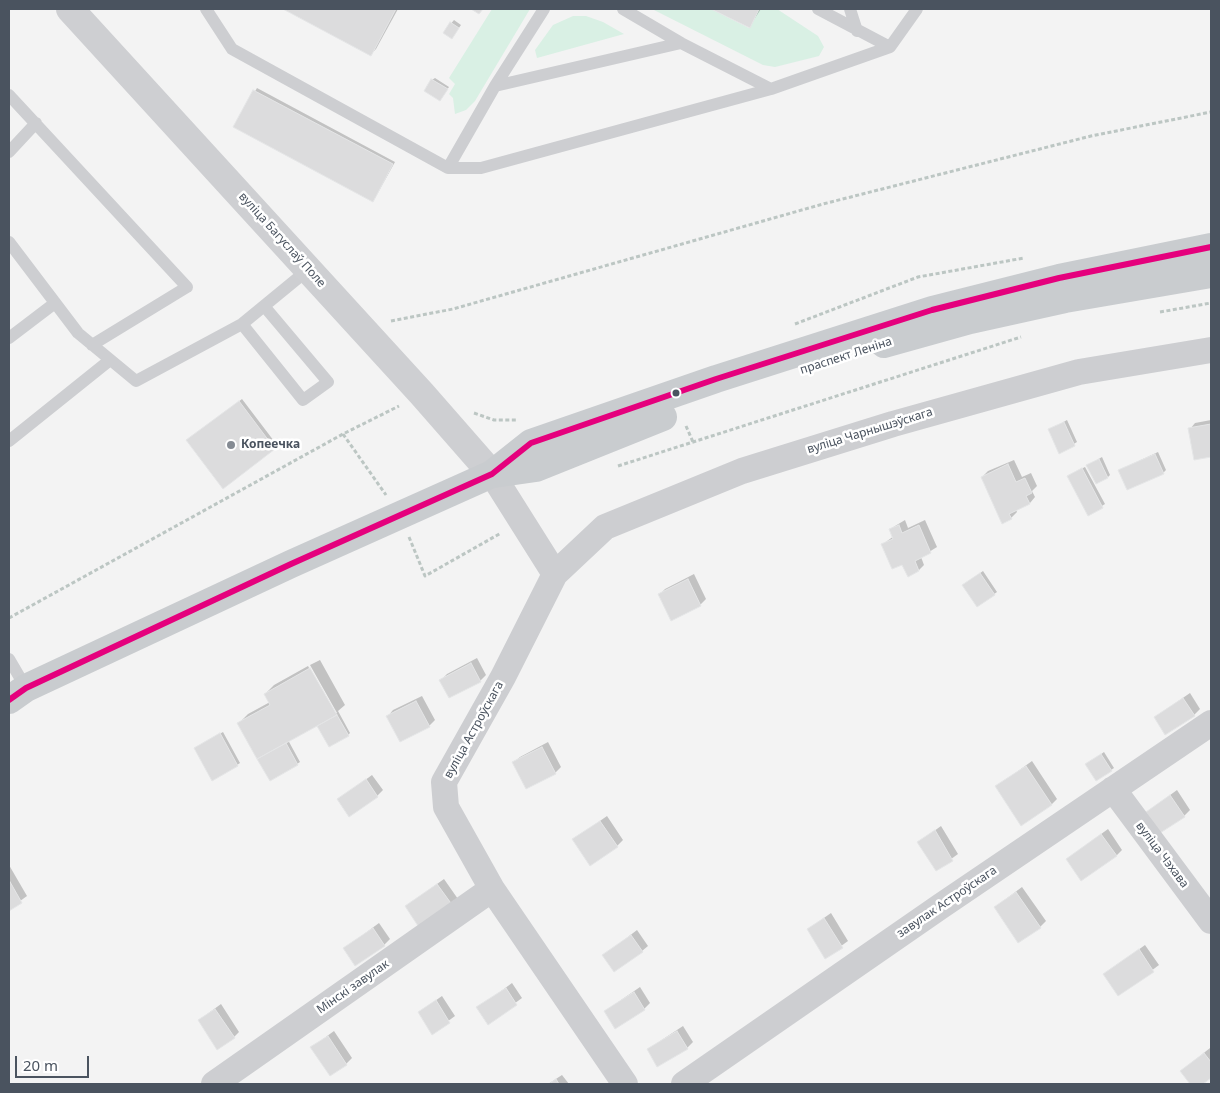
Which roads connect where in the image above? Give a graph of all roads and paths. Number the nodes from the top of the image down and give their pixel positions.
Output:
1 (70, 9) edge
2 (206, 9) edge
3 (544, 9) edge
4 (623, 9) edge
5 (820, 9) edge
6 (850, 9) edge
7 (917, 9) edge
8 (857, 31) junction
9 (681, 43) junction
10 (890, 47) junction
11 (495, 86) junction
12 (771, 89) junction
13 (9, 95) edge
14 (1211, 112) edge
15 (36, 123) junction
16 (9, 152) edge
17 (448, 168) junction
18 (9, 242) edge
19 (1211, 247) edge
20 (1026, 257) dead end
21 (309, 269) junction
22 (1211, 274) edge
23 (1211, 303) edge
24 (55, 304) junction
25 (264, 306) junction
26 (1153, 313) dead end
27 (386, 322) dead end
28 (242, 324) junction
29 (790, 326) dead end
30 (1027, 336) dead end
31 (9, 338) edge
32 (92, 345) junction
33 (1211, 350) edge
34 (110, 360) junction
35 (422, 394) junction
36 (471, 411) dead end
37 (523, 420) dead end
38 (9, 441) edge
39 (616, 466) dead end
40 (492, 474) junction
41 (523, 521) junction
42 (555, 574) junction
43 (425, 576) dead end
44 (9, 618) edge
45 (9, 660) edge
46 (17, 694) edge
47 (1211, 722) edge
48 (1113, 789) junction
49 (492, 889) junction
50 (1211, 921) edge
51 (214, 1084) edge
52 (625, 1084) edge
53 (684, 1084) edge

1 - 21 main road, вуліца Багуслаў Поле
2 - 17 lane
3 - 11 lane
4 - 9 lane
5 - 8 lane
6 - 8 lane
7 - 10 lane
8 - 10 lane
9 - 11 lane
9 - 12 lane
10 - 12 lane
11 - 17 lane
12 - 17 lane
13 - 15 lane
14 - 27 path
15 - 16 lane
15 - 32 lane
18 - 24 lane
19 - 40 main road, праспект Леніна
20 - 29 path
21 - 25 lane
21 - 35 main road, вуліца Багуслаў Поле
22 - 40 main road, праспект Леніна
23 - 26 path
24 - 31 lane
24 - 32 lane
25 - 28 lane
25 - 28 lane
28 - 34 lane
30 - 39 path
32 - 34 lane
33 - 42 street, вуліца Чарнышэўскага
34 - 38 lane
35 - 40 main road, вуліца Багуслаў Поле
35 - 44 path
36 - 37 path
40 - 41 street
40 - 46 main road, праспект Леніна
41 - 42 street
41 - 43 path
42 - 49 street, вуліца Астроўскага
45 - 46 lane
47 - 48 street, завулак Астроўскага
48 - 50 street, вуліца Чэхава
48 - 53 street, завулак Астроўскага
49 - 51 street, Мінскі завулак
49 - 52 street, вуліца Астроўскага

